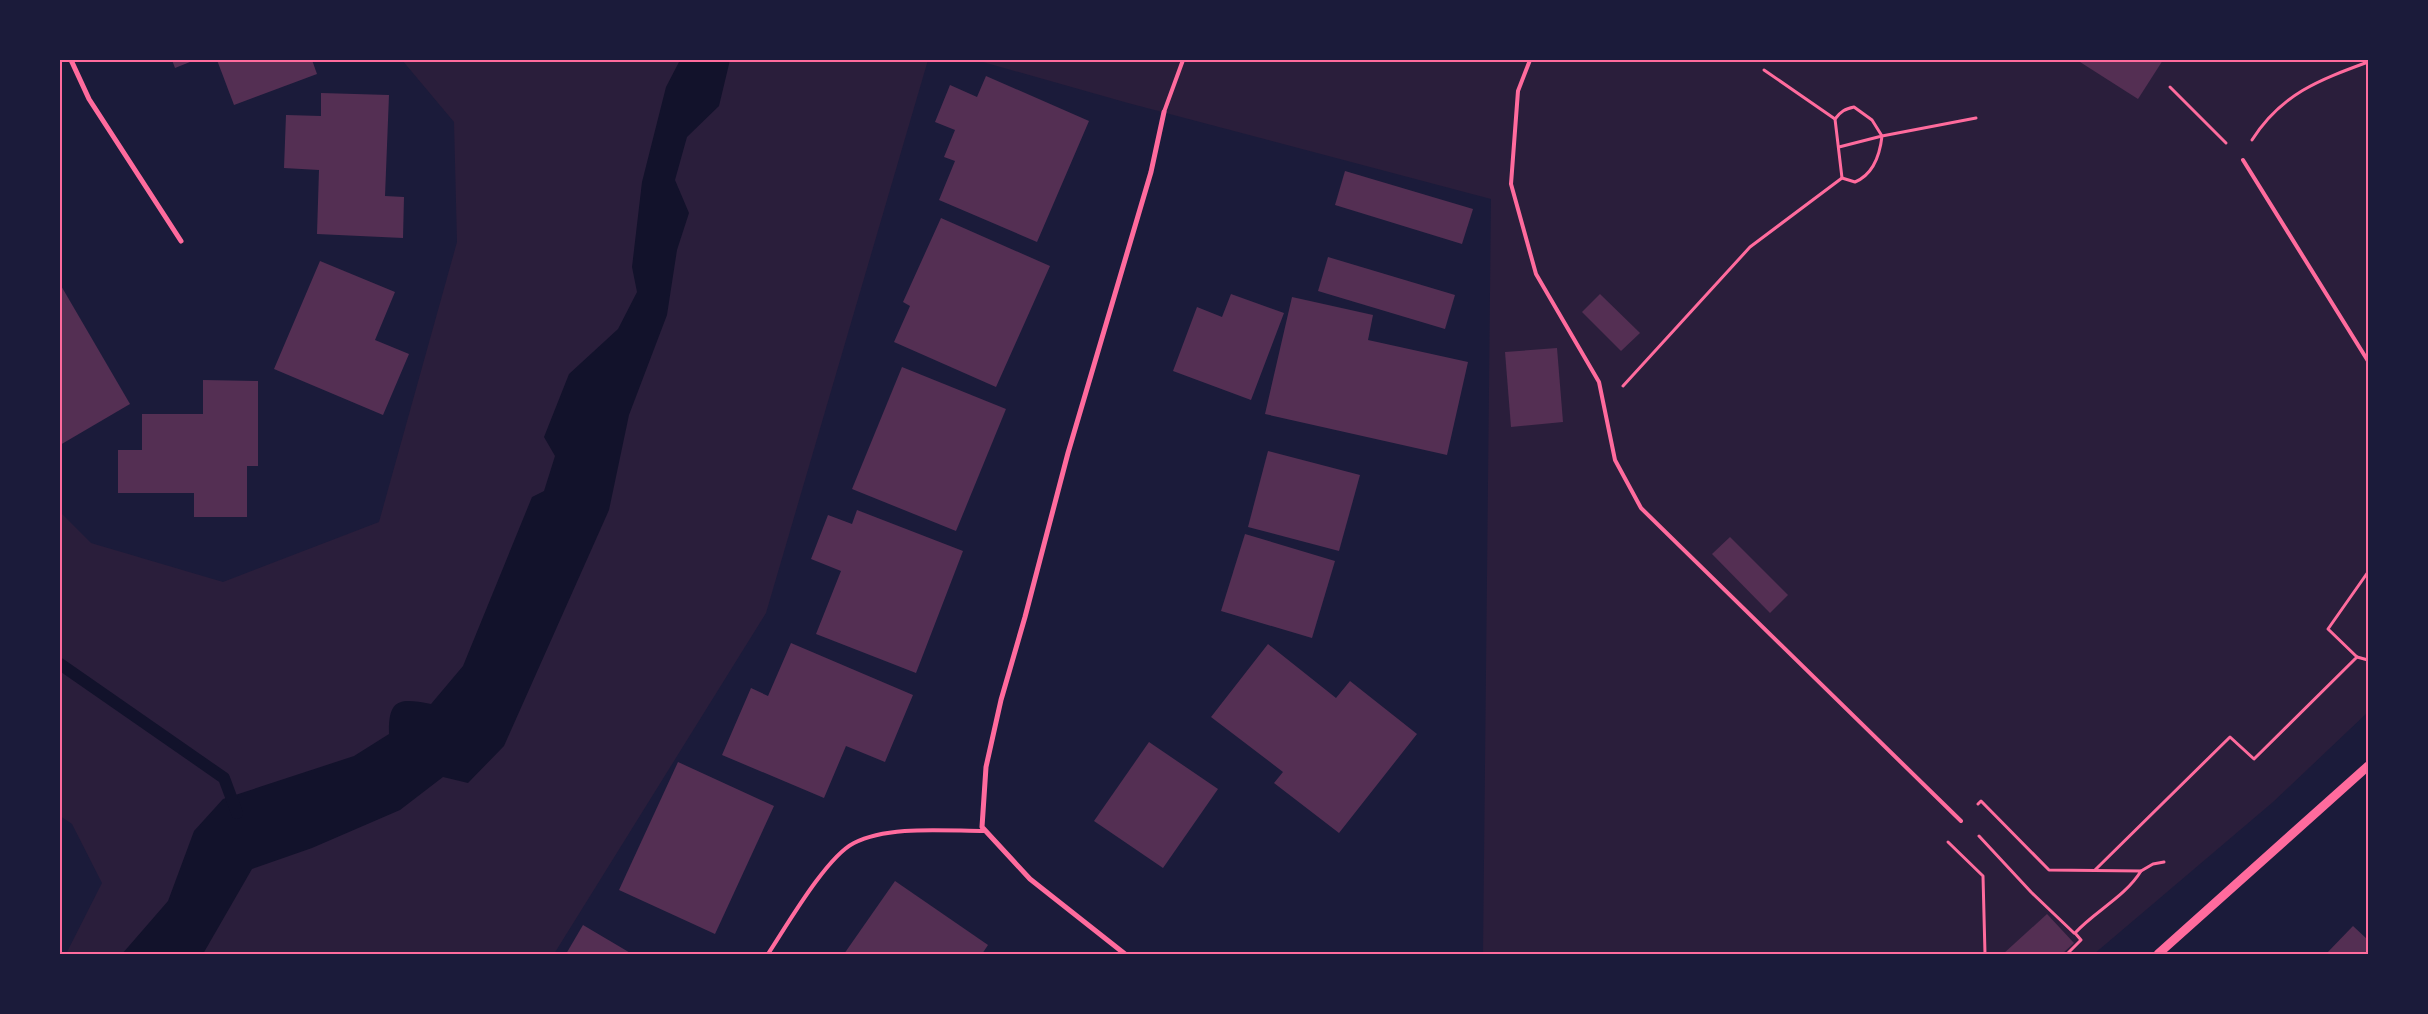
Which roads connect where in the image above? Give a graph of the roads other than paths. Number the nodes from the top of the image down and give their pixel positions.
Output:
1 (71, 60) edge
2 (1183, 60) edge
3 (1530, 60) edge
4 (1164, 112) joint
5 (2242, 160) road end
6 (181, 241) dead end
7 (2368, 361) edge
8 (2368, 766) edge
9 (1962, 820) road end
10 (985, 831) junction
11 (768, 954) edge
12 (1125, 954) edge
13 (2158, 954) edge

1 - 6 street
2 - 4 lane
3 - 9 lane
4 - 10 street
5 - 7 lane
8 - 13 street
10 - 11 lane
10 - 12 street

